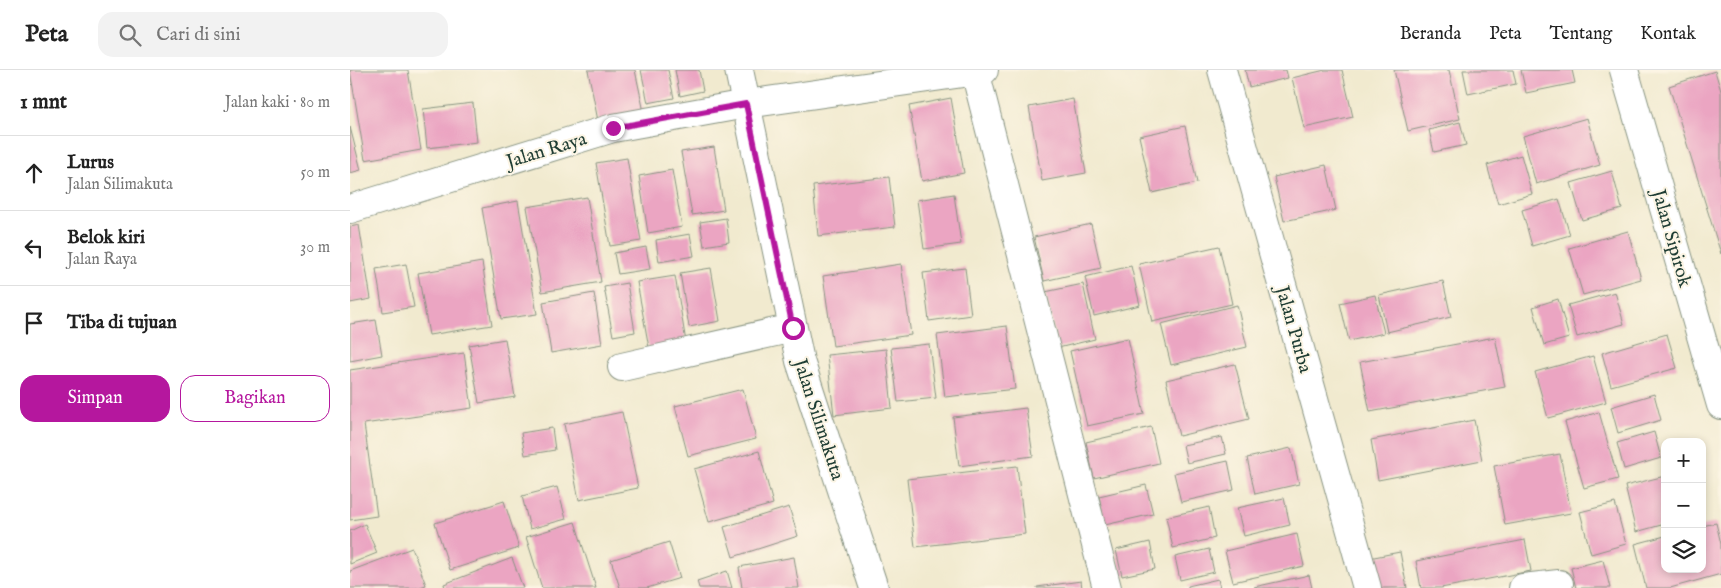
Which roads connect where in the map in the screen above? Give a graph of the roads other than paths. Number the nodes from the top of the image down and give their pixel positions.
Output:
1 (739, 70) edge
2 (1222, 70) edge
3 (1624, 70) edge
4 (980, 71) edge
5 (890, 76) edge
6 (746, 104) junction
7 (350, 209) edge
8 (793, 328) junction
9 (622, 367) dead end
10 (1721, 405) edge
11 (1559, 584) dead end
12 (874, 588) edge
13 (1106, 588) edge
14 (1367, 588) edge
15 (1523, 588) edge

1 - 6 street, Jalan Silimakuta
2 - 14 street, Jalan Purba
3 - 10 street, Jalan Sipirok
4 - 5 street, Jalan Raya
4 - 13 street
5 - 6 street, Jalan Raya
6 - 7 street, Jalan Raya
6 - 8 street, Jalan Silimakuta
8 - 9 street
8 - 12 street, Jalan Silimakuta
11 - 15 street

